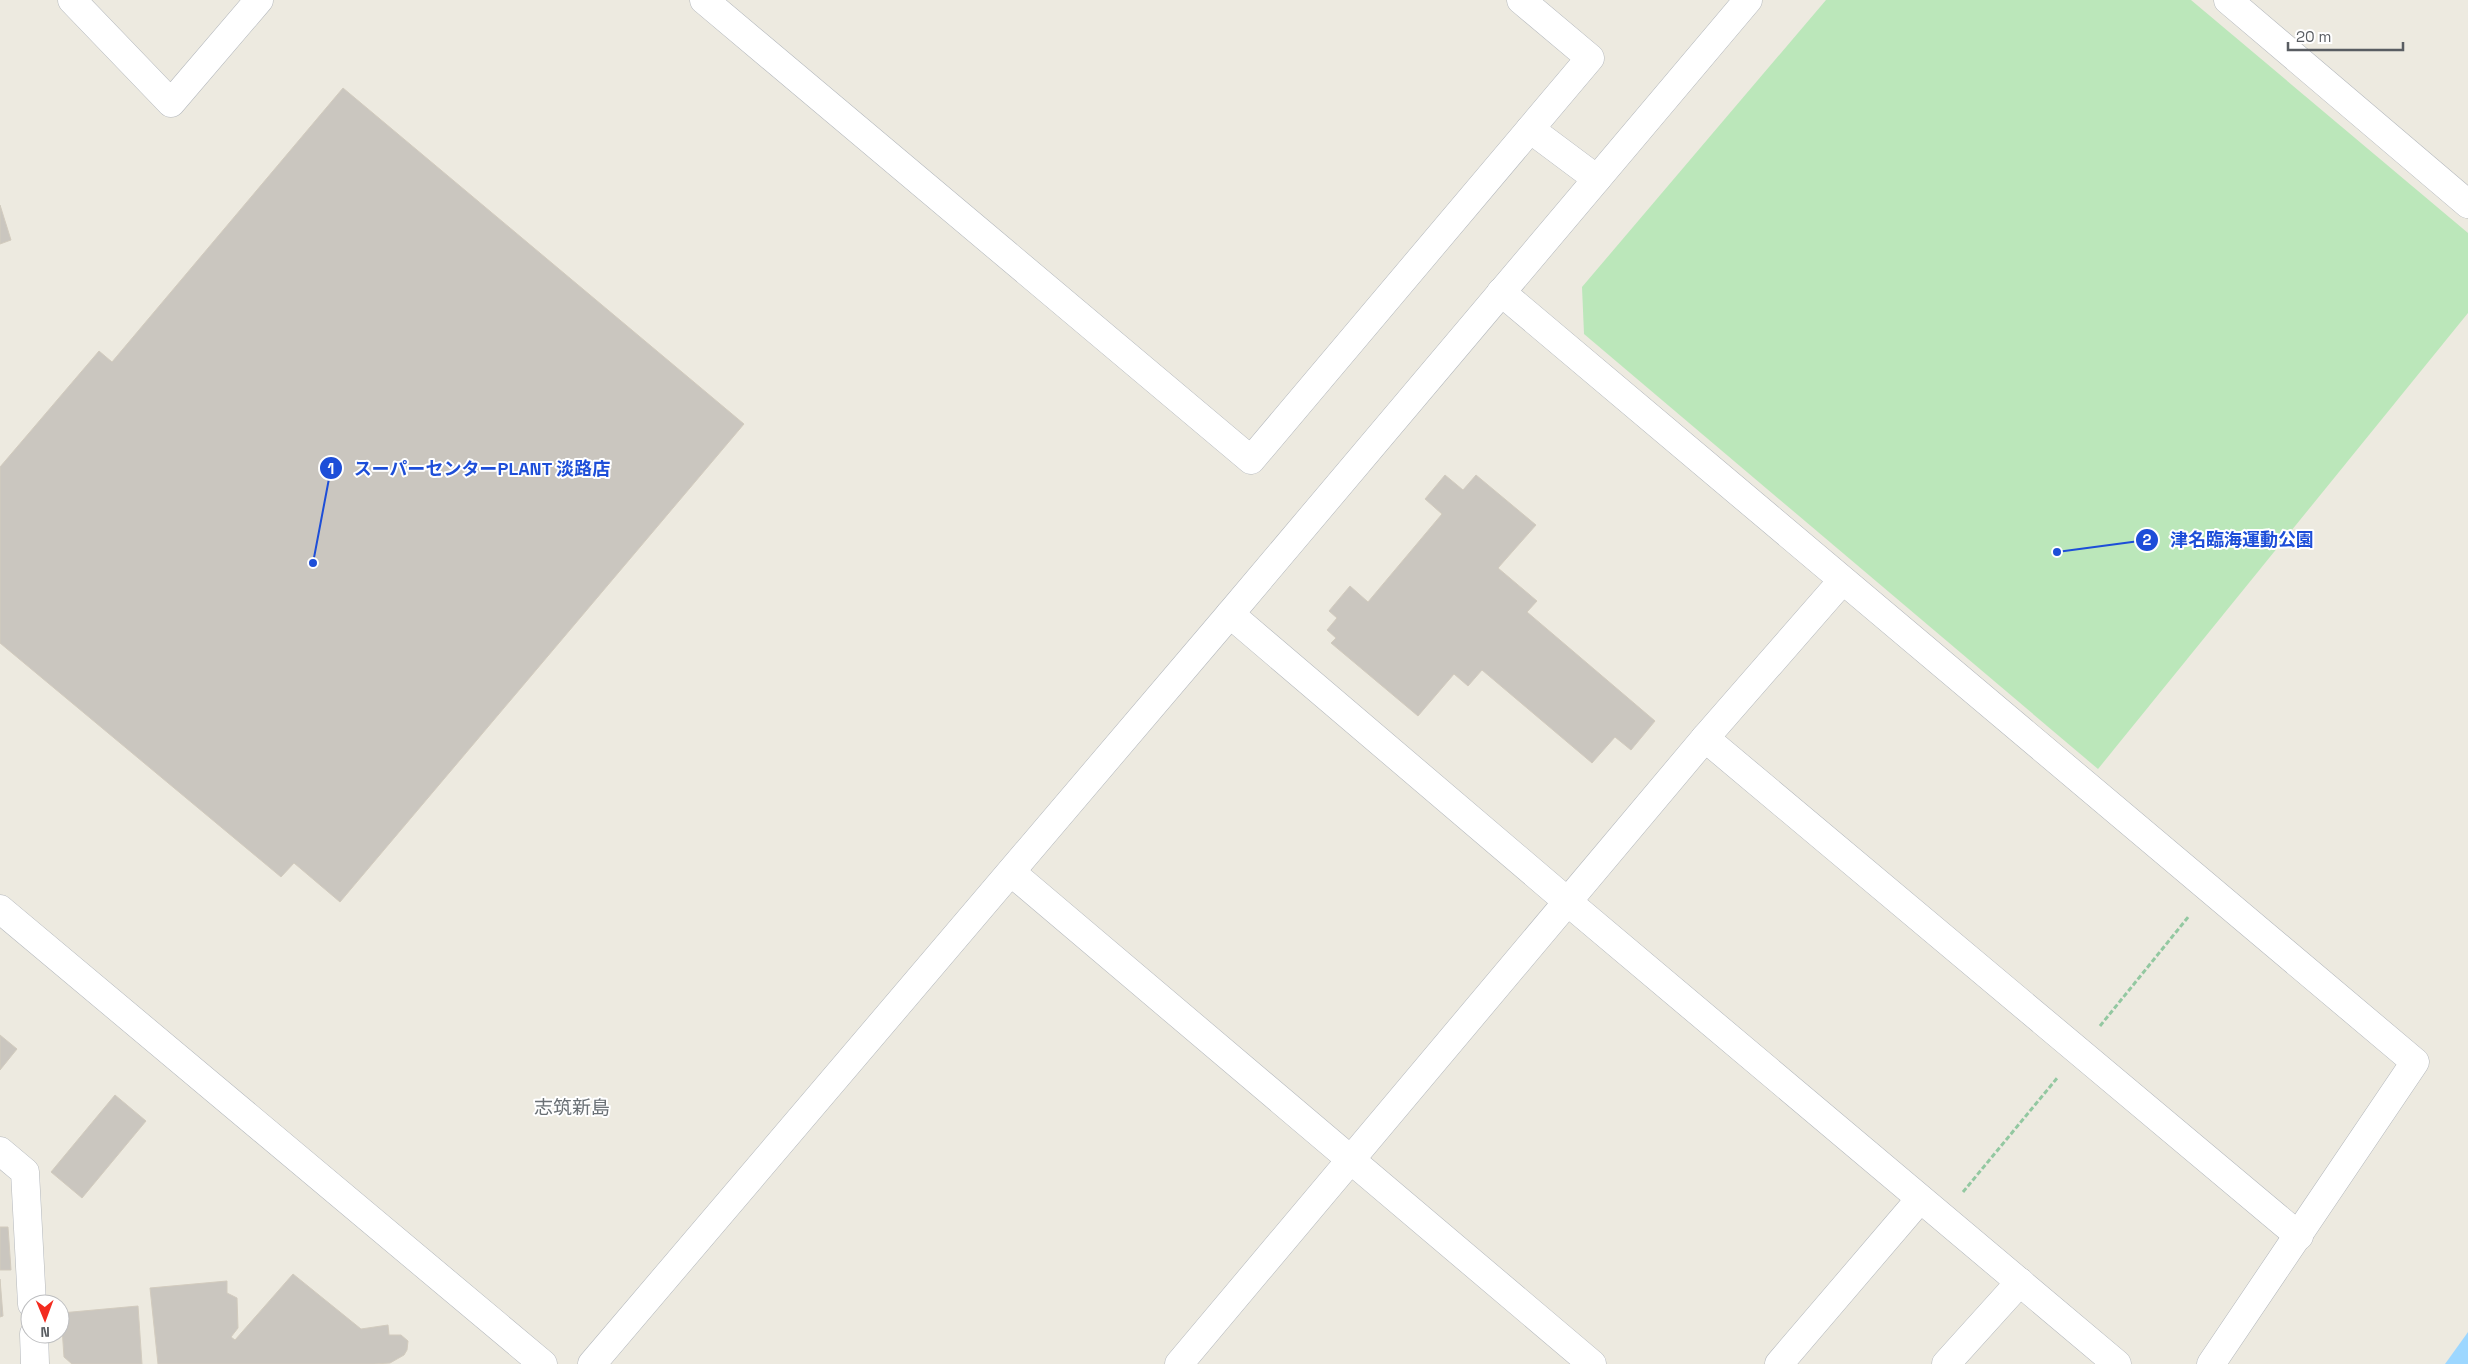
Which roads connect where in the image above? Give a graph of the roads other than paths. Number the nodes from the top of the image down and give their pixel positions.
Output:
1 (72, 0) edge
2 (259, 0) edge
3 (704, 0) edge
4 (1521, 0) edge
5 (1748, 0) edge
6 (2228, 0) edge
7 (1530, 129) junction
8 (1597, 179) junction
9 (2468, 204) edge
10 (1502, 292) junction
11 (1842, 581) junction
12 (1230, 614) junction
13 (1705, 738) junction
14 (1010, 872) junction
15 (1568, 902) junction
16 (0, 909) edge
17 (0, 1151) edge
18 (1349, 1160) junction
19 (1920, 1199) junction
20 (2299, 1236) junction
21 (2020, 1282) junction
22 (31, 1294) edge
23 (34, 1344) edge
24 (35, 1364) edge
25 (543, 1364) edge
26 (592, 1364) edge
27 (1179, 1364) edge
28 (1592, 1364) edge
29 (1779, 1364) edge
30 (1946, 1364) edge
31 (2117, 1364) edge
32 (2211, 1364) edge

1 - 2 street
3 - 7 street
4 - 7 street
5 - 8 street
6 - 9 street
7 - 8 street
8 - 10 street
10 - 11 street
10 - 12 street
11 - 13 street
11 - 20 street
12 - 14 street
12 - 15 street
13 - 15 street
13 - 20 street
14 - 18 street
14 - 26 street
15 - 18 street
15 - 19 street
16 - 25 street
17 - 22 street
18 - 27 street
18 - 28 street
19 - 21 street
19 - 29 street
20 - 32 street
21 - 30 street
21 - 31 street
23 - 24 street

